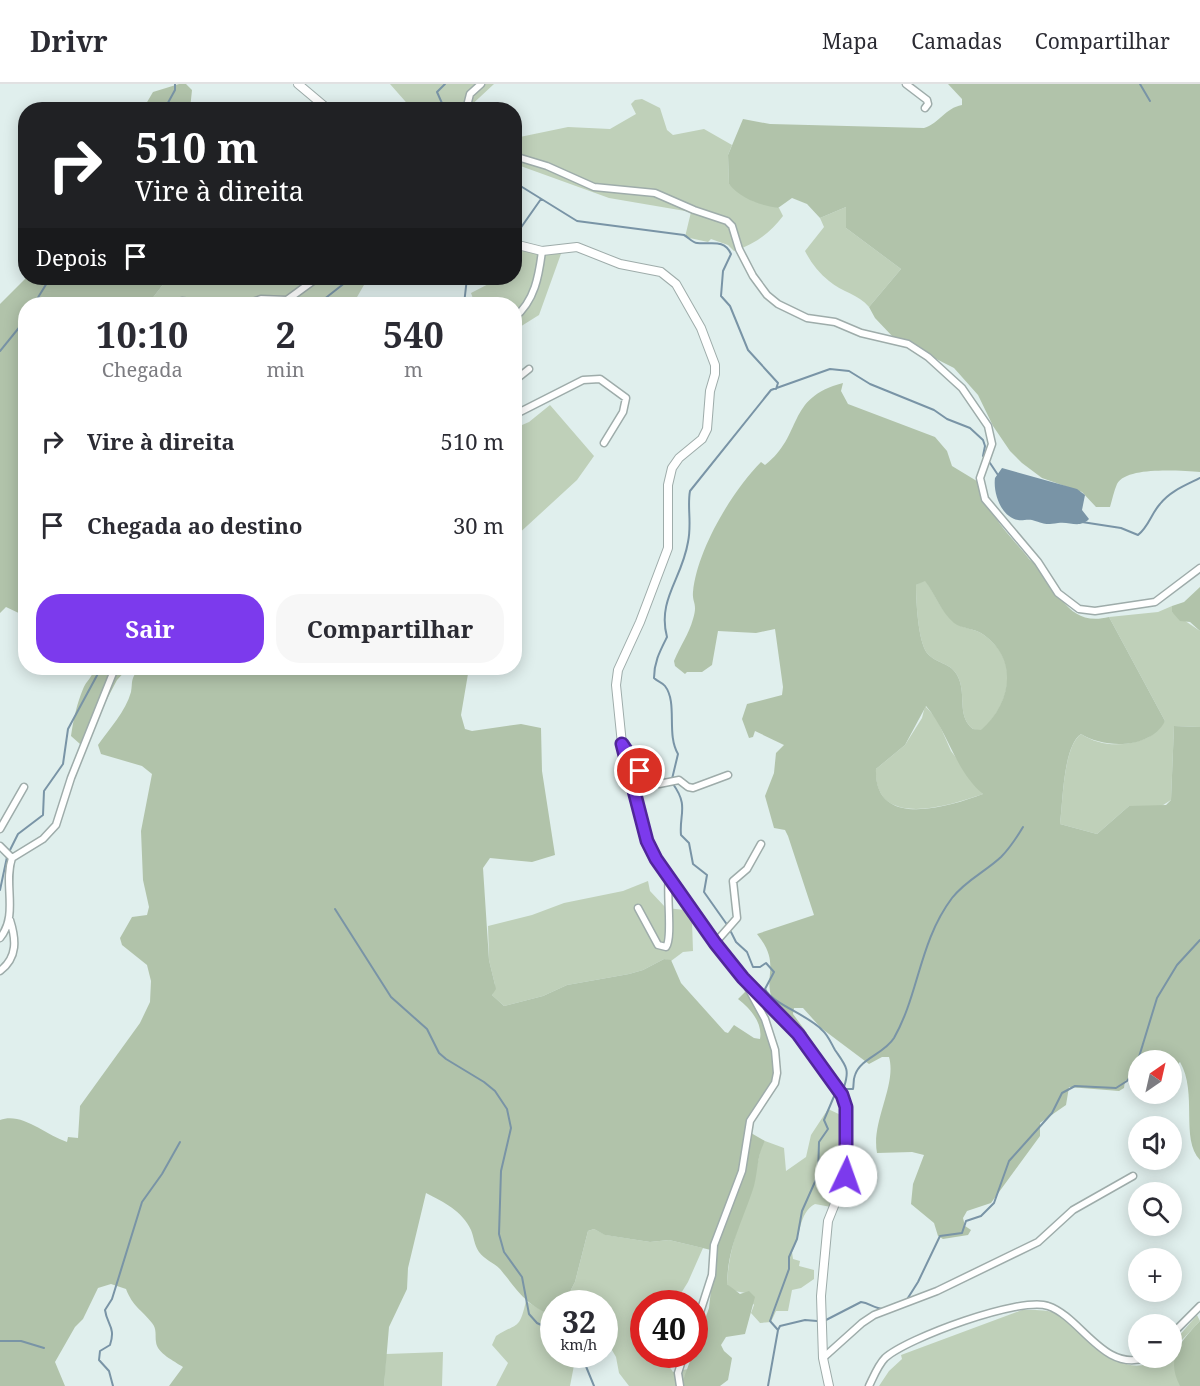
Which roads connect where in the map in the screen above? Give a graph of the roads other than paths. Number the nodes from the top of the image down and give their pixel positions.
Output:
1 (298, 84) edge
2 (481, 84) edge
3 (906, 84) edge
4 (320, 102) edge
5 (468, 102) edge
6 (926, 108) dead end
7 (522, 158) edge
8 (522, 246) edge
9 (542, 250) junction
10 (307, 285) edge
11 (291, 297) edge
12 (522, 311) edge
13 (529, 369) dead end
14 (522, 375) edge
15 (522, 411) edge
16 (604, 444) dead end
17 (1200, 568) edge
18 (112, 675) edge
19 (622, 744) junction
20 (728, 775) dead end
21 (24, 787) dead end
22 (0, 830) edge
23 (761, 844) dead end
24 (0, 846) edge
25 (12, 858) junction
26 (669, 876) junction
27 (638, 908) dead end
28 (10, 920) junction
29 (0, 938) edge
30 (715, 943) junction
31 (0, 971) edge
32 (743, 978) junction
33 (1133, 1176) dead end
34 (707, 1290) edge
35 (1200, 1306) edge
36 (1182, 1324) edge
37 (823, 1358) junction
38 (1128, 1359) edge
39 (680, 1368) edge
40 (680, 1386) edge
41 (829, 1386) edge
42 (868, 1386) edge

1 - 4 street
2 - 5 street
3 - 6 street
7 - 17 street
8 - 9 street
9 - 12 street
9 - 19 street
10 - 11 street
13 - 14 street
15 - 16 street
18 - 25 street
19 - 20 street
19 - 26 street
21 - 22 street
23 - 30 street
24 - 25 street
25 - 28 street
26 - 27 street
26 - 30 street
28 - 29 street
28 - 31 street
30 - 32 street
32 - 34 street
32 - 37 street
33 - 37 street
35 - 36 street
37 - 41 street
38 - 42 street
39 - 40 street

